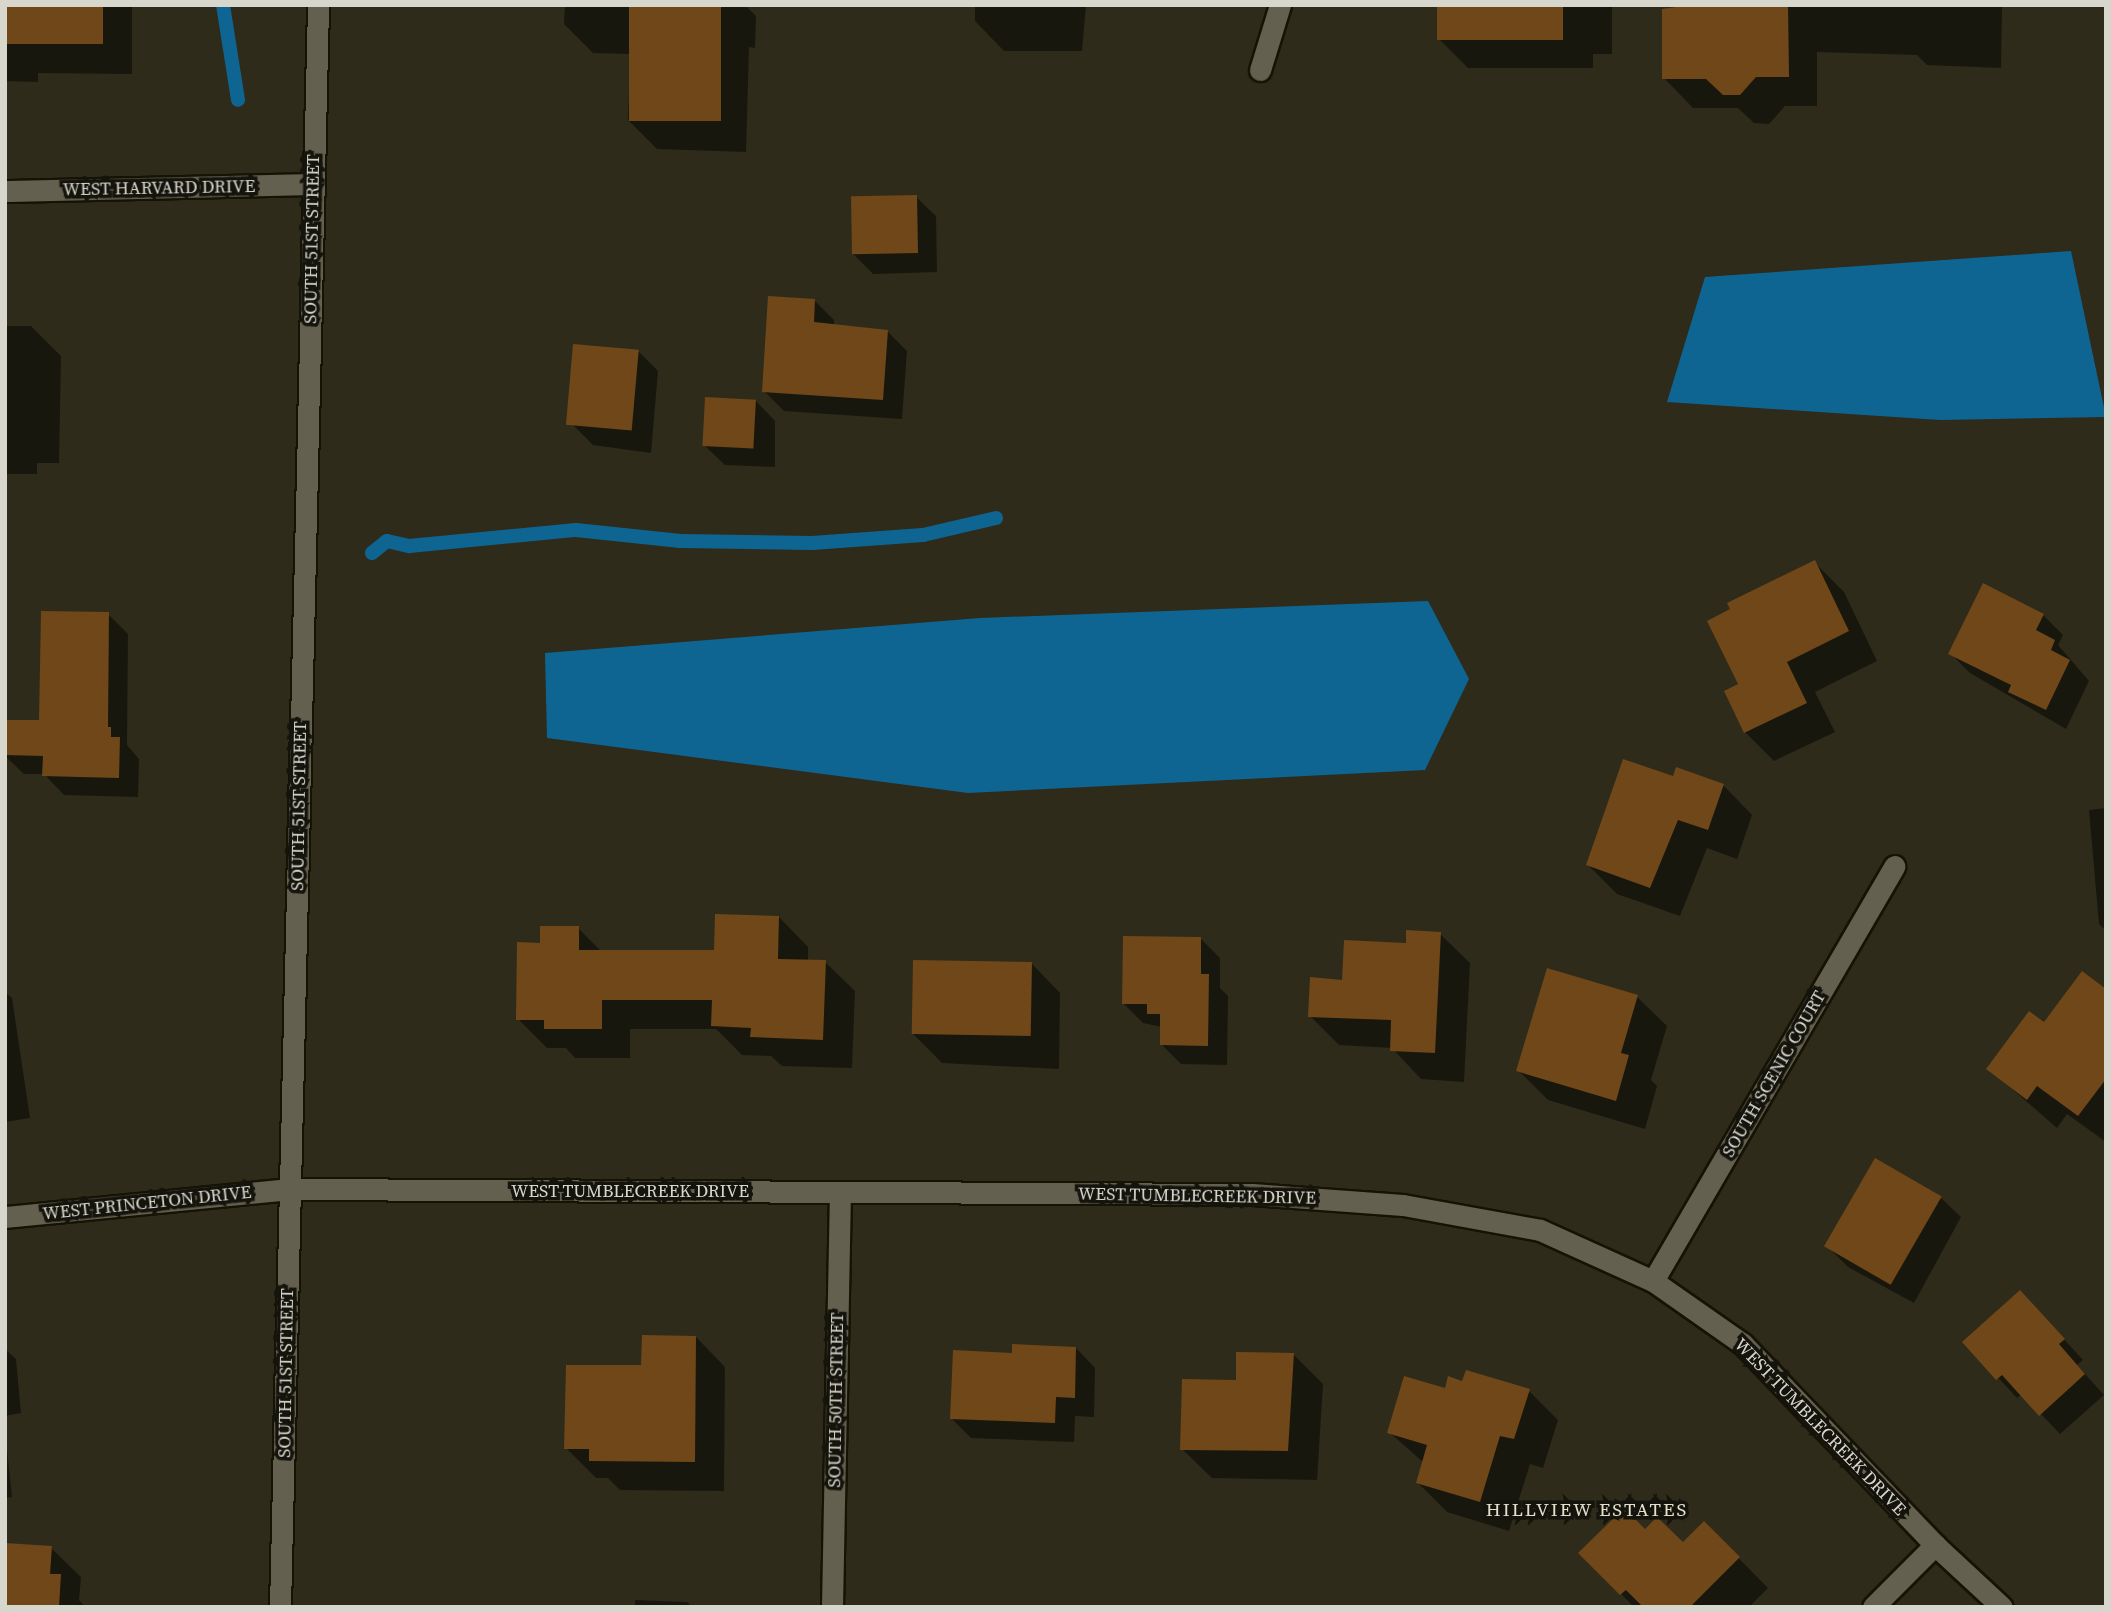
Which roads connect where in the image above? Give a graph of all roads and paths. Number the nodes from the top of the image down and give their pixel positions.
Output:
1 (318, 5) edge
2 (1280, 5) edge
3 (1260, 70) dead end
4 (313, 184) junction
5 (5, 191) edge
6 (1895, 866) dead end
7 (290, 1189) junction
8 (840, 1192) junction
9 (5, 1217) edge
10 (1653, 1281) junction
11 (1935, 1545) junction
12 (280, 1607) edge
13 (832, 1607) edge
14 (1873, 1607) edge
15 (2002, 1607) edge

1 - 4 street, SOUTH 51ST STREET
2 - 3 street
4 - 5 street, WEST HARVARD DRIVE
4 - 7 street, SOUTH 51ST STREET
6 - 10 street, SOUTH SCENIC COURT
7 - 8 street, WEST TUMBLECREEK DRIVE
7 - 9 street, WEST PRINCETON DRIVE
7 - 12 street, SOUTH 51ST STREET
8 - 10 street, WEST TUMBLECREEK DRIVE
8 - 13 street, SOUTH 50TH STREET
10 - 11 street, WEST TUMBLECREEK DRIVE
11 - 14 street
11 - 15 street, WEST TUMBLECREEK DRIVE

